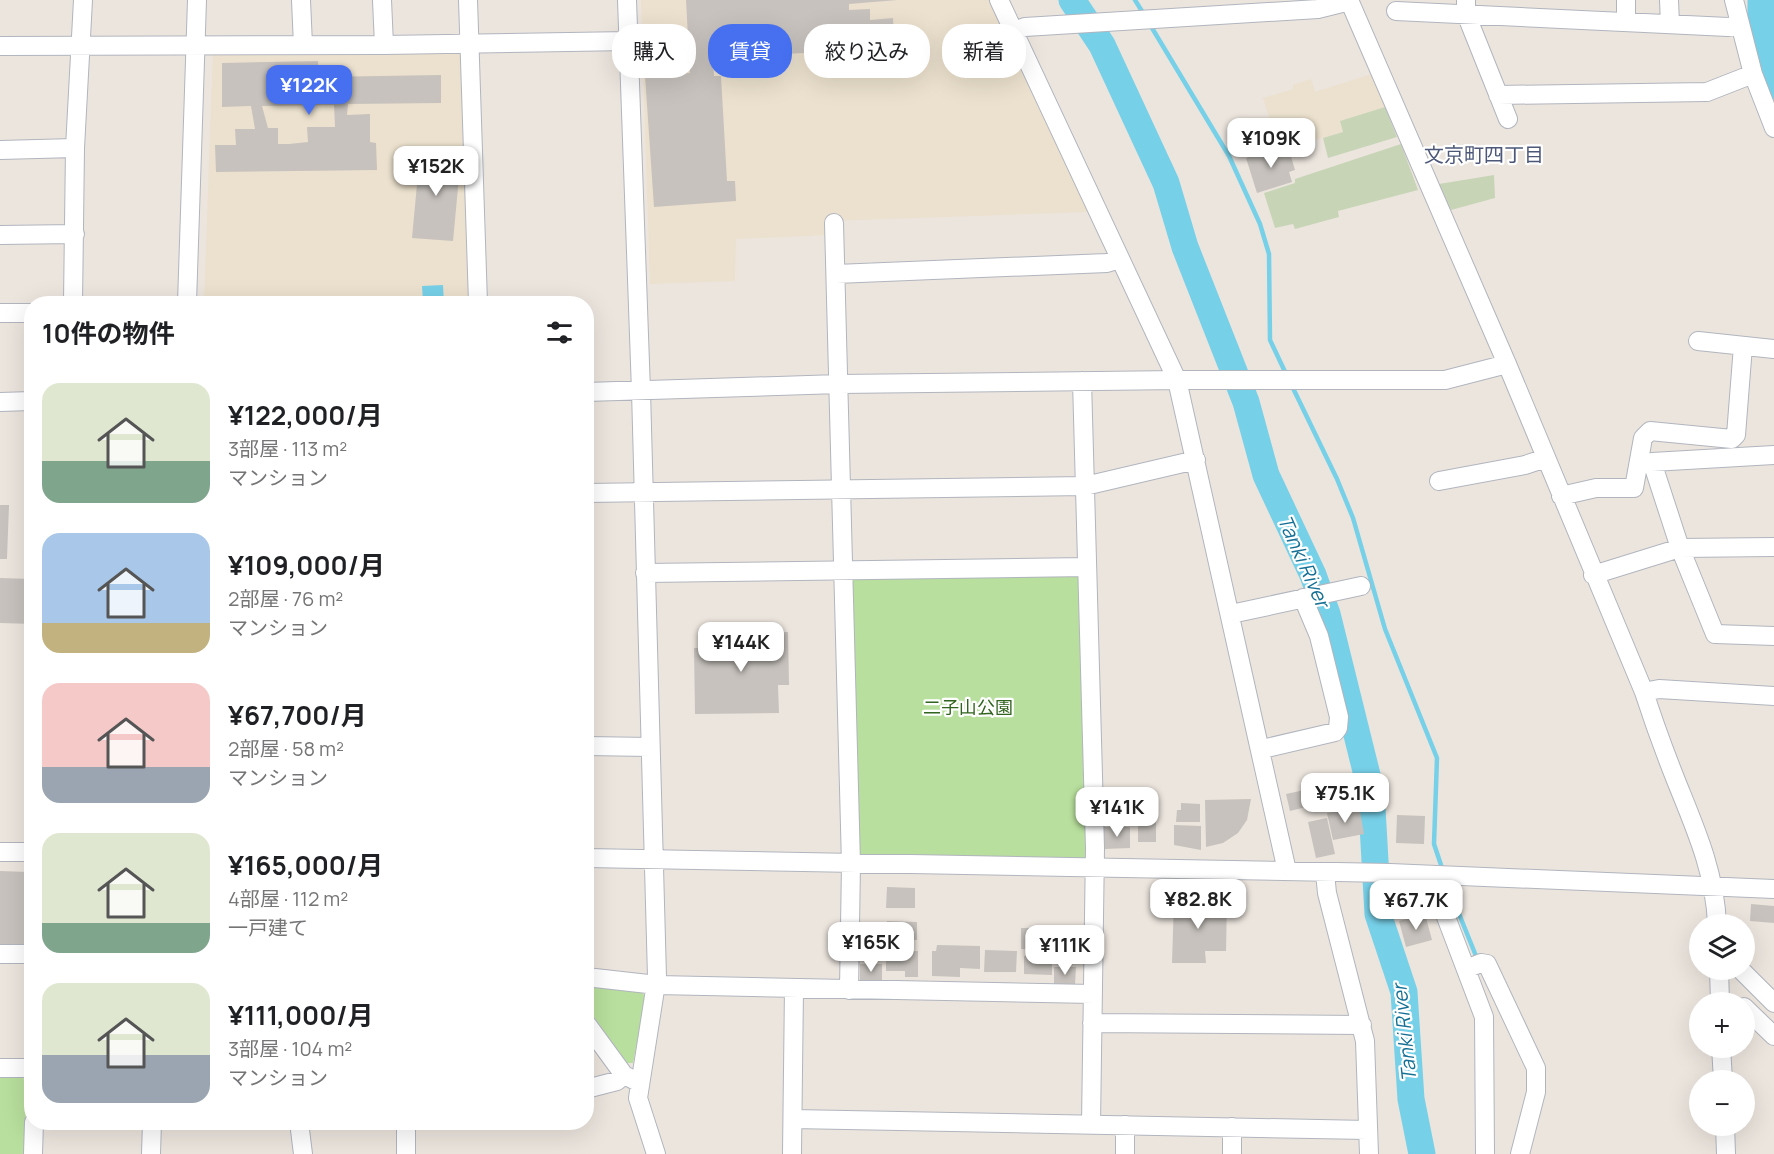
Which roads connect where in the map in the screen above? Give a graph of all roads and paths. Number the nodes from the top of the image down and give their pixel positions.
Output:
1 (83, 0) edge
2 (197, 0) edge
3 (301, 0) edge
4 (382, 0) edge
5 (468, 0) edge
6 (627, 0) edge
7 (999, 0) edge
8 (1626, 0) edge
9 (1669, 0) edge
10 (1734, 0) edge
11 (1349, 1) edge
12 (1466, 7) edge
13 (1396, 11) dead end
14 (1626, 22) junction
15 (628, 24) edge
16 (1011, 24) edge
17 (1670, 24) junction
18 (1740, 25) junction
19 (1026, 27) edge
20 (612, 40) edge
21 (470, 43) junction
22 (81, 45) junction
23 (303, 45) junction
24 (384, 45) junction
25 (0, 46) edge
26 (196, 47) junction
27 (1026, 57) edge
28 (1753, 74) junction
29 (630, 78) edge
30 (1498, 95) junction
31 (1508, 119) dead end
32 (1774, 128) edge
33 (75, 148) junction
34 (0, 150) edge
35 (834, 223) dead end
36 (75, 234) junction
37 (0, 235) edge
38 (1120, 259) junction
39 (836, 274) junction
40 (73, 296) edge
41 (187, 296) edge
42 (478, 296) edge
43 (0, 313) edge
44 (24, 313) edge
45 (1698, 341) dead end
46 (1743, 346) junction
47 (1774, 350) edge
48 (1507, 364) junction
49 (1177, 380) junction
50 (1082, 381) junction
51 (839, 384) junction
52 (641, 391) junction
53 (594, 392) edge
54 (24, 401) edge
55 (0, 402) edge
56 (1774, 455) edge
57 (1546, 458) junction
58 (1196, 460) junction
59 (1439, 481) dead end
60 (1085, 486) junction
61 (840, 489) junction
62 (642, 492) junction
63 (594, 493) edge
64 (1561, 496) junction
65 (1774, 547) edge
66 (1680, 548) junction
67 (1087, 567) junction
68 (842, 571) junction
69 (645, 573) junction
70 (1593, 575) junction
71 (1361, 586) dead end
72 (1303, 598) junction
73 (1231, 614) junction
74 (1774, 636) edge
75 (1644, 692) junction
76 (1774, 696) edge
77 (594, 746) edge
78 (650, 747) junction
79 (1262, 749) junction
80 (0, 852) edge
81 (24, 852) edge
82 (594, 858) edge
83 (654, 859) junction
84 (851, 864) junction
85 (1095, 868) junction
86 (1287, 871) junction
87 (1325, 873) junction
88 (1434, 875) junction
89 (1715, 886) junction
90 (1774, 890) edge
91 (1716, 914) edge
92 (0, 954) edge
93 (24, 954) edge
94 (1466, 969) junction
95 (594, 978) edge
96 (1751, 980) edge
97 (657, 985) junction
98 (794, 988) junction
99 (849, 990) junction
100 (1093, 994) junction
101 (1774, 1004) edge
102 (1755, 1018) edge
103 (1092, 1023) junction
104 (1362, 1025) junction
105 (594, 1033) edge
106 (1774, 1036) edge
107 (0, 1068) edge
108 (24, 1068) edge
109 (632, 1079) junction
110 (594, 1087) edge
111 (793, 1119) junction
112 (1090, 1124) junction
113 (1125, 1125) junction
114 (1232, 1127) junction
115 (34, 1130) edge
116 (152, 1130) edge
117 (300, 1130) edge
118 (406, 1130) edge
119 (1368, 1130) junction
120 (1725, 1136) edge
121 (652, 1153) edge
122 (33, 1154) edge
123 (151, 1154) edge
124 (303, 1154) edge
125 (406, 1154) edge
126 (792, 1154) edge
127 (1125, 1154) edge
128 (1232, 1154) edge
129 (1369, 1154) edge
130 (1485, 1154) edge
131 (1520, 1154) edge
132 (1726, 1154) edge

1 - 22 street
2 - 26 street
3 - 23 street
4 - 24 street
5 - 21 street
6 - 15 street
7 - 16 street
8 - 14 street
9 - 17 street
10 - 18 street
11 - 19 street
11 - 48 street
12 - 13 street
12 - 14 street
12 - 30 street
14 - 17 street
17 - 18 street
18 - 28 street
20 - 21 street
21 - 24 street
21 - 42 street
22 - 25 street
22 - 26 street
22 - 33 street
23 - 24 street
23 - 26 street
26 - 41 street
27 - 38 street
28 - 30 street
28 - 32 street
29 - 52 street
30 - 31 street
33 - 34 street
33 - 36 street
35 - 39 street
36 - 37 street
36 - 40 street
38 - 39 street
38 - 49 street
39 - 51 street
43 - 44 street
45 - 46 street
46 - 47 street
46 - 64 street
48 - 49 street
48 - 57 street
49 - 50 street
49 - 58 street
50 - 51 street
50 - 60 street
51 - 52 street
51 - 61 street
52 - 53 street
52 - 62 street
54 - 55 street
56 - 66 street
57 - 59 street
57 - 64 street
58 - 60 street
58 - 73 street
60 - 61 street
60 - 67 street
61 - 62 street
61 - 68 street
62 - 63 street
62 - 69 street
64 - 70 street
65 - 66 street
66 - 70 street
66 - 74 street
67 - 68 street
67 - 85 street
68 - 69 street
68 - 84 street
69 - 78 street
70 - 75 street
71 - 72 street
72 - 73 street
72 - 79 street
73 - 79 street
75 - 76 street
75 - 89 street
77 - 78 street
78 - 83 street
79 - 86 street
80 - 81 street
82 - 83 street
83 - 84 street
83 - 97 street
84 - 85 street
84 - 99 street
85 - 86 street
85 - 100 street
86 - 87 street
87 - 88 street
87 - 104 street
88 - 89 street
88 - 94 street
89 - 90 street
89 - 91 street
92 - 93 street
94 - 130 street
94 - 131 street
95 - 97 street
96 - 101 street
97 - 98 street
97 - 109 street
98 - 99 street
98 - 111 street
99 - 100 street
100 - 103 street
102 - 106 street
103 - 104 street
103 - 112 street
104 - 119 street
105 - 109 street
107 - 108 street
109 - 110 street
109 - 121 street
111 - 112 street
111 - 126 street
112 - 113 street
113 - 114 street
113 - 127 street
114 - 119 street
114 - 128 street
115 - 122 street
116 - 123 street
117 - 124 street
118 - 125 street
119 - 129 street
120 - 132 street

